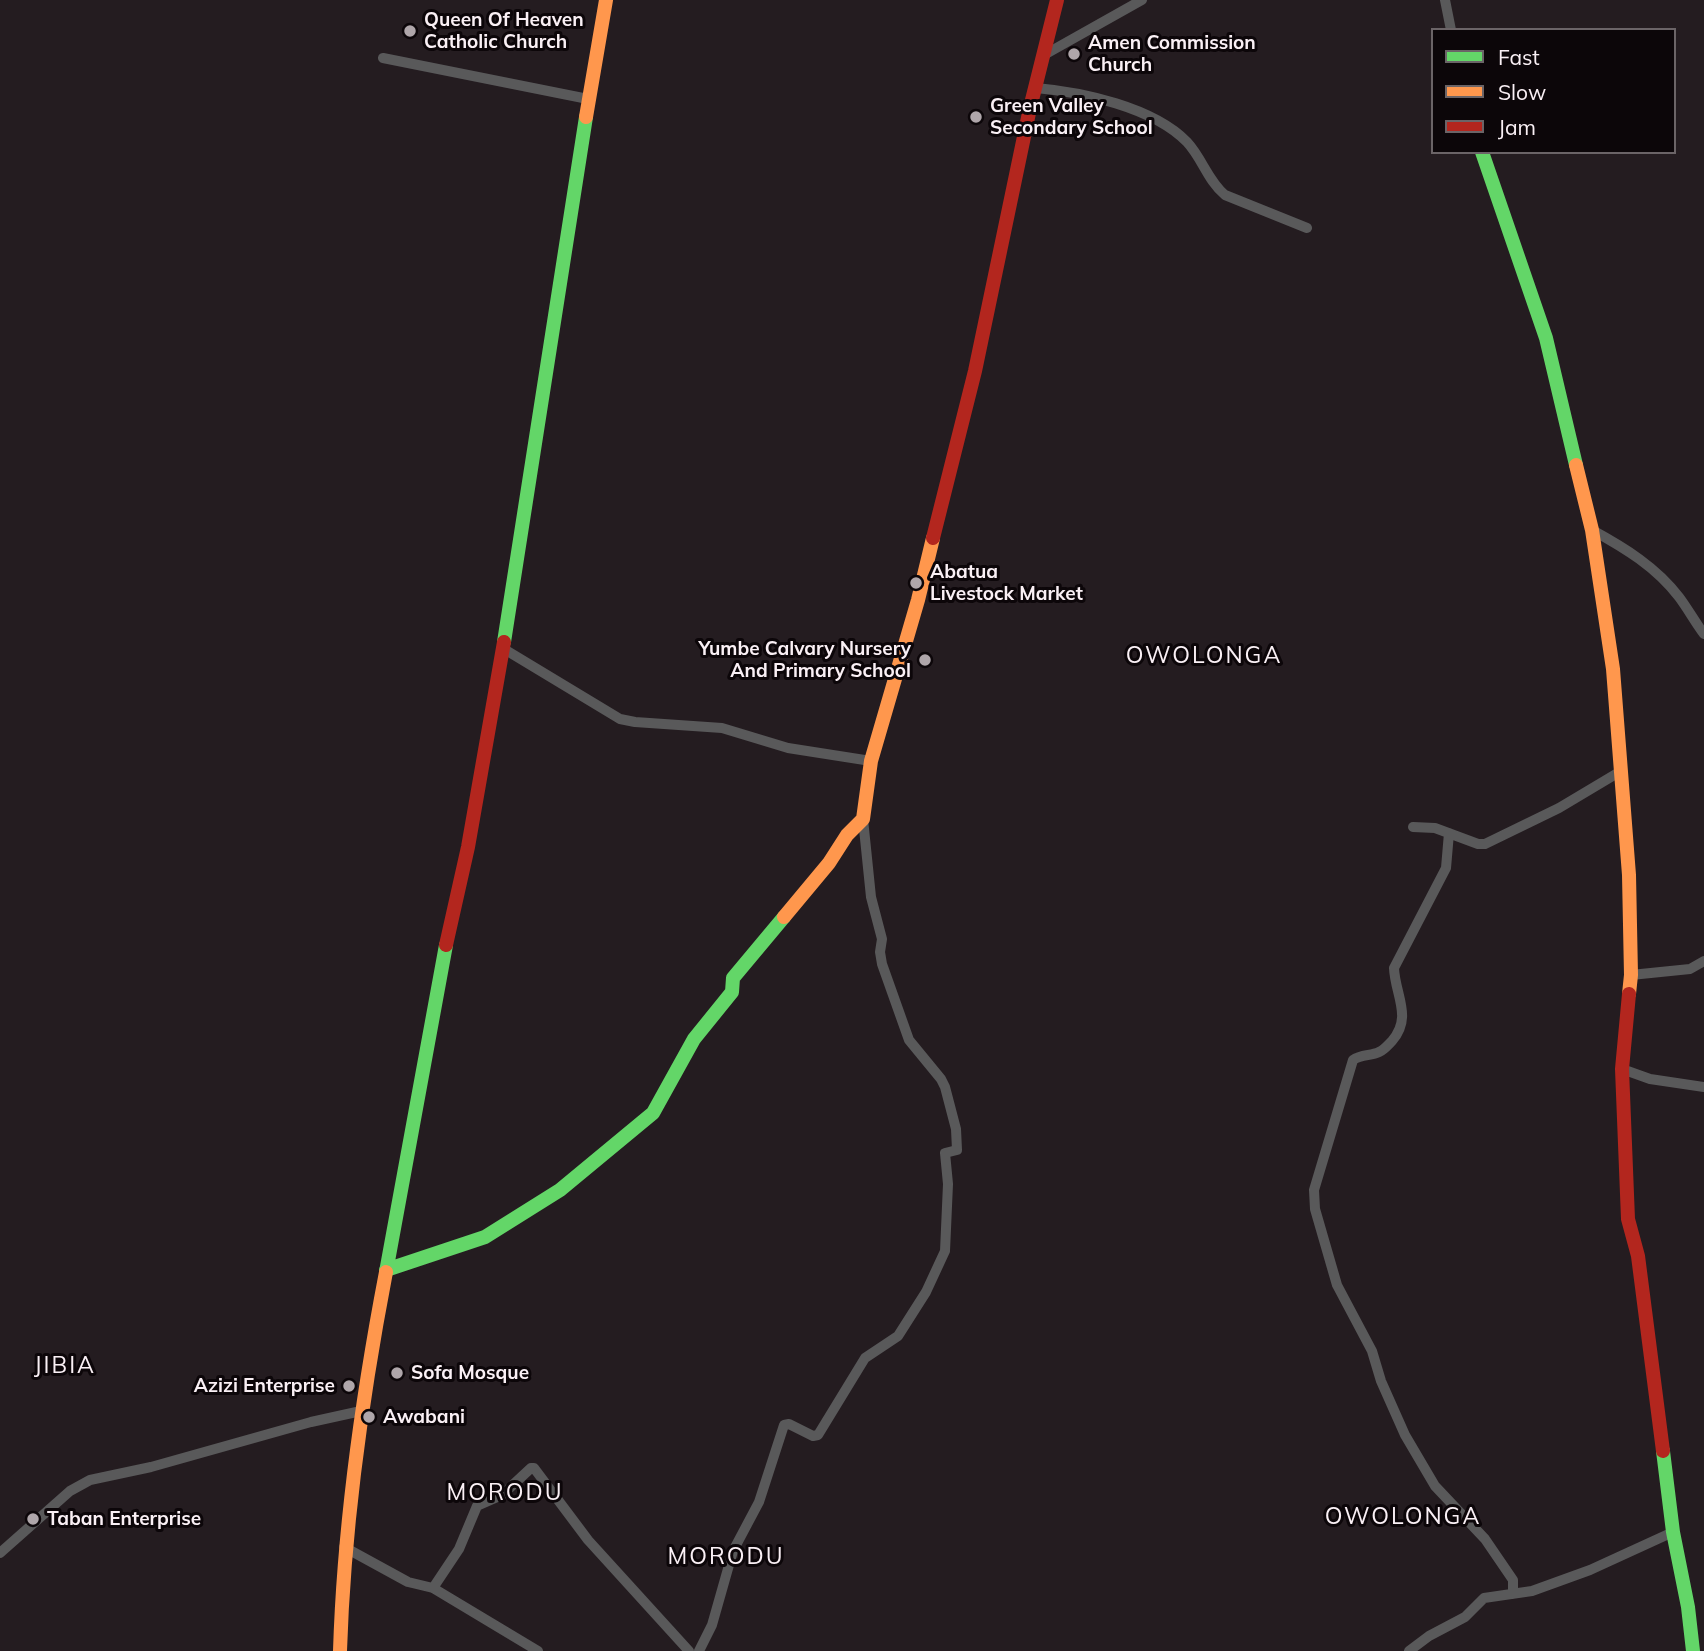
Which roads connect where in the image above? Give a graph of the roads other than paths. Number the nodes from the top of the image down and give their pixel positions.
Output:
1 (606, 0) edge
2 (1057, 0) edge
3 (1142, 0) edge
4 (1445, 0) edge
5 (1451, 28) edge
6 (1044, 55) junction
7 (383, 58) dead end
8 (1035, 88) junction
9 (588, 99) junction
10 (1483, 154) edge
11 (1307, 228) dead end
12 (1592, 530) junction
13 (1704, 634) edge
14 (504, 649) junction
15 (872, 761) junction
16 (1621, 771) junction
17 (863, 819) junction
18 (1413, 827) dead end
19 (1449, 833) junction
20 (1704, 961) edge
21 (1631, 975) junction
22 (1622, 1069) junction
23 (1704, 1087) edge
24 (386, 1270) junction
25 (361, 1411) junction
26 (1673, 1532) junction
27 (344, 1547) junction
28 (0, 1553) edge
29 (433, 1588) junction
30 (1513, 1594) junction
31 (340, 1651) edge
32 (538, 1651) edge
33 (689, 1651) edge
34 (699, 1651) edge
35 (1409, 1651) edge
36 (1693, 1651) edge

1 - 9 street
2 - 6 street
3 - 6 street
4 - 5 street
6 - 8 street
7 - 9 street
8 - 11 street
8 - 15 street
9 - 14 street
10 - 12 street
12 - 13 street
12 - 16 street
14 - 15 street
14 - 24 street
15 - 17 street
16 - 19 street
16 - 21 street
17 - 24 street
17 - 34 street
18 - 19 street
19 - 30 street
20 - 21 street
21 - 22 street
22 - 23 street
22 - 26 street
24 - 25 street
25 - 27 street
25 - 28 street
26 - 30 street
26 - 36 street
27 - 29 street
27 - 31 street
29 - 32 street
29 - 33 street
30 - 35 street

